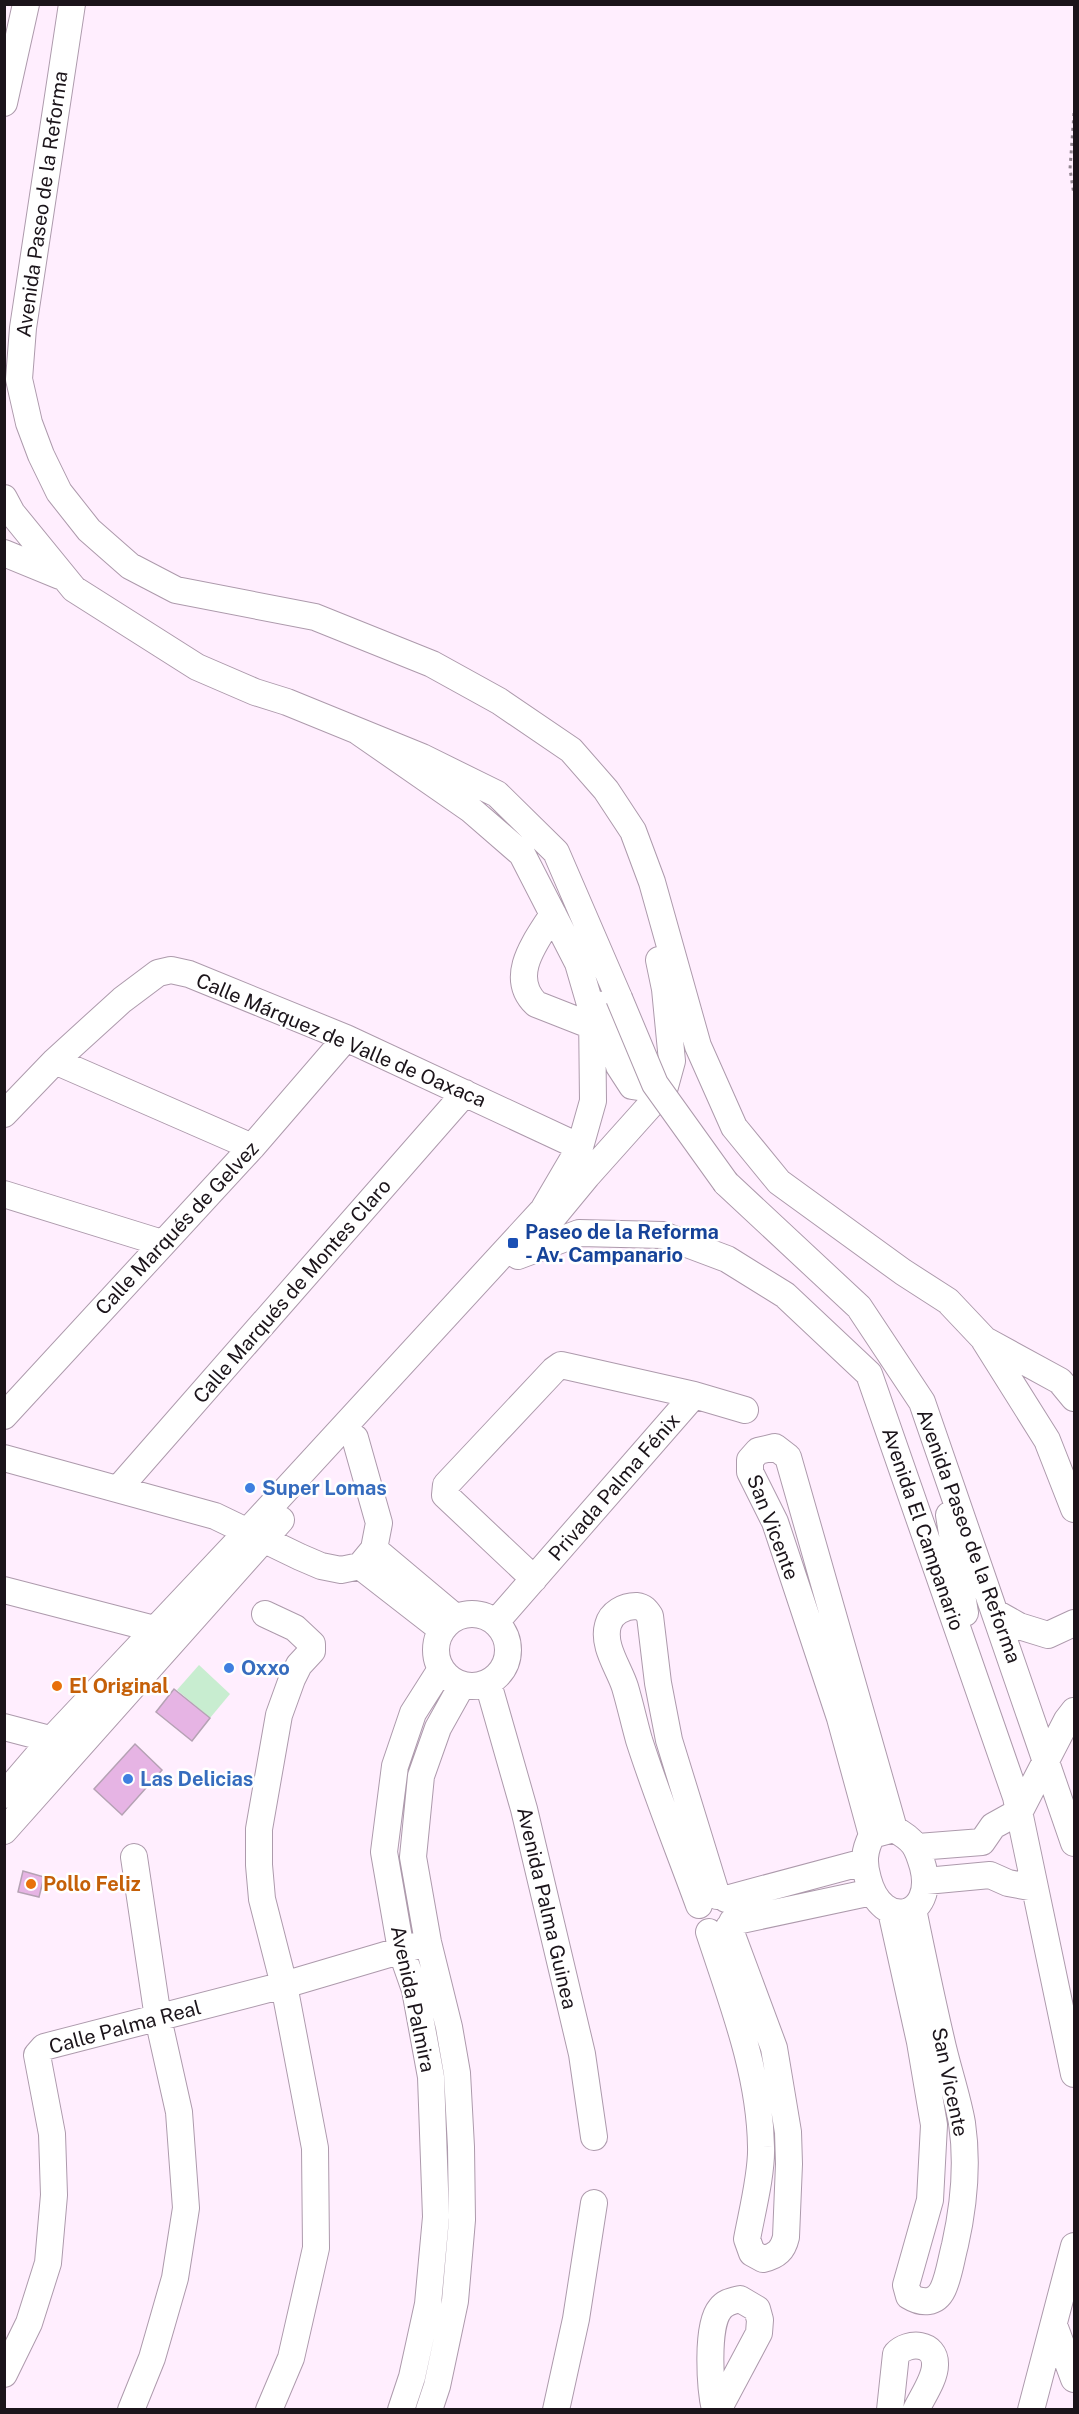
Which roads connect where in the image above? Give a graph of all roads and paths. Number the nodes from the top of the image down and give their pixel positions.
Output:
1 (26, 4) edge
2 (71, 6) edge
3 (4, 103) edge
4 (1074, 113) edge
5 (1072, 168) edge
6 (1074, 195) edge
7 (4, 498) edge
8 (4, 553) edge
9 (63, 577) junction
10 (359, 732) junction
11 (633, 831) junction
12 (553, 914) junction
13 (578, 963) junction
14 (592, 1026) junction
15 (346, 1038) junction
16 (55, 1061) junction
17 (672, 1061) junction
18 (465, 1093) junction
19 (4, 1114) edge
20 (252, 1147) junction
21 (580, 1147) junction
22 (4, 1194) edge
23 (162, 1243) junction
24 (518, 1256) junction
25 (983, 1338) junction
26 (694, 1395) junction
27 (1074, 1398) edge
28 (745, 1410) dead end
29 (4, 1416) edge
30 (355, 1438) junction
31 (939, 1450) junction
32 (4, 1458) edge
33 (119, 1488) junction
34 (1074, 1509) edge
35 (255, 1536) junction
36 (367, 1557) junction
37 (534, 1579) junction
38 (4, 1590) edge
39 (996, 1613) junction
40 (265, 1614) dead end
41 (496, 1622) junction
42 (448, 1623) junction
43 (1074, 1623) edge
44 (168, 1632) junction
45 (441, 1669) junction
46 (975, 1679) junction
47 (488, 1683) junction
48 (462, 1685) junction
49 (1074, 1711) edge
50 (851, 1714) junction
51 (4, 1727) edge
52 (52, 1739) junction
53 (80, 1746) junction
54 (1047, 1759) junction
55 (4, 1795) edge
56 (1020, 1811) junction
57 (4, 1831) edge
58 (883, 1832) junction
59 (982, 1842) junction
60 (1074, 1843) edge
61 (918, 1848) junction
62 (134, 1857) dead end
63 (864, 1862) junction
64 (990, 1875) junction
65 (926, 1881) junction
66 (1035, 1888) junction
67 (872, 1892) junction
68 (902, 1910) junction
69 (719, 1913) junction
70 (428, 1942) junction
71 (401, 1950) junction
72 (284, 1984) junction
73 (158, 2018) junction
74 (930, 2041) junction
75 (1074, 2074) edge
76 (594, 2137) dead end
77 (594, 2203) dead end
78 (1074, 2246) edge
79 (1054, 2325) junction
80 (711, 2348) junction
81 (745, 2360) junction
82 (4, 2374) edge
83 (1074, 2379) edge
84 (131, 2409) edge
85 (269, 2409) edge
86 (401, 2409) edge
87 (429, 2409) edge
88 (556, 2409) edge
89 (717, 2409) edge
90 (890, 2409) edge
91 (916, 2409) edge
92 (1031, 2409) edge

1 - 3 street
2 - 11 street, Avenida Paseo de la Reforma
4 - 5 path
5 - 6 path
7 - 9 street, Avenida Paseo de la Reforma
8 - 9 street
9 - 10 street, Avenida Paseo de la Reforma
10 - 12 street, Avenida Paseo de la Reforma
10 - 31 street, Avenida Paseo de la Reforma, bridge
11 - 17 street
11 - 25 street, Avenida Paseo de la Reforma
12 - 13 street, Avenida Paseo de la Reforma
12 - 14 street
13 - 14 street, Avenida Paseo de la Reforma
13 - 17 street
14 - 21 street, Avenida Paseo de la Reforma
15 - 16 street, Calle Márquez de Valle de Oaxaca
15 - 18 street, Calle Márquez de Valle de Oaxaca
15 - 20 street, Calle Marqués de Gelvez
16 - 19 street, Calle Márquez de Valle de Oaxaca
16 - 20 street
17 - 24 street, Avenida Paseo de la Reforma
18 - 21 street, Calle Márquez de Valle de Oaxaca
18 - 33 street, Calle Marqués de Montes Claro
20 - 23 street, Calle Marqués de Gelvez
21 - 35 street, Avenida Paseo de la Reforma
22 - 23 street
23 - 29 street, Calle Marqués de Gelvez
24 - 30 street, Avenida Paseo de la Reforma
24 - 46 street, Avenida El Campanario
25 - 27 street
25 - 34 street, Avenida Paseo de la Reforma
26 - 28 street, Privada Palma Fénix
26 - 37 street, Privada Palma Fénix
26 - 37 street, Privada Palma Fénix
30 - 35 street, Avenida Paseo de la Reforma
30 - 36 street
31 - 39 street, Avenida Paseo de la Reforma
31 - 46 street
32 - 33 street
33 - 35 street
35 - 36 street
35 - 44 street, Avenida Paseo de la Reforma
36 - 42 street
37 - 41 street, Privada Palma Fénix
38 - 44 street
39 - 43 street
39 - 54 street, Avenida Paseo de la Reforma
40 - 72 street
41 - 42 street
41 - 47 street
42 - 45 street
44 - 52 street, Avenida Paseo de la Reforma
44 - 53 street, Avenida Paseo de la Reforma
45 - 48 street
45 - 71 street, Avenida Palmira
46 - 56 street, Avenida El Campanario
47 - 48 street
47 - 76 street, Avenida Palma Guinea
48 - 70 street, Avenida Palmira
49 - 54 street
50 - 50 street, San Vicente
50 - 58 street, San Vicente
51 - 52 street
52 - 53 street
52 - 55 street, Avenida Paseo de la Reforma
53 - 57 street, Avenida Paseo de la Reforma
54 - 56 street
54 - 60 street, Avenida Paseo de la Reforma
56 - 59 street
56 - 66 street, Avenida El Campanario
58 - 61 street
58 - 63 street
59 - 61 street
59 - 64 street
61 - 65 street
62 - 73 street
63 - 67 street
63 - 69 street
64 - 65 street
64 - 66 street
65 - 68 street
66 - 75 street, Avenida El Campanario
67 - 68 street
67 - 69 street
68 - 74 street, San Vicente
69 - 69 street
69 - 69 street
70 - 71 street, Calle Palma Real
70 - 87 street, Avenida Palmira
71 - 72 street, Calle Palma Real
71 - 86 street, Avenida Palmira
72 - 73 street, Calle Palma Real
72 - 85 street
73 - 82 street, Calle Palma Real
73 - 84 street
74 - 74 street, San Vicente
77 - 88 street
78 - 79 street
79 - 83 street
79 - 92 street
80 - 81 street
80 - 81 street
80 - 89 street
81 - 89 street
90 - 91 street

